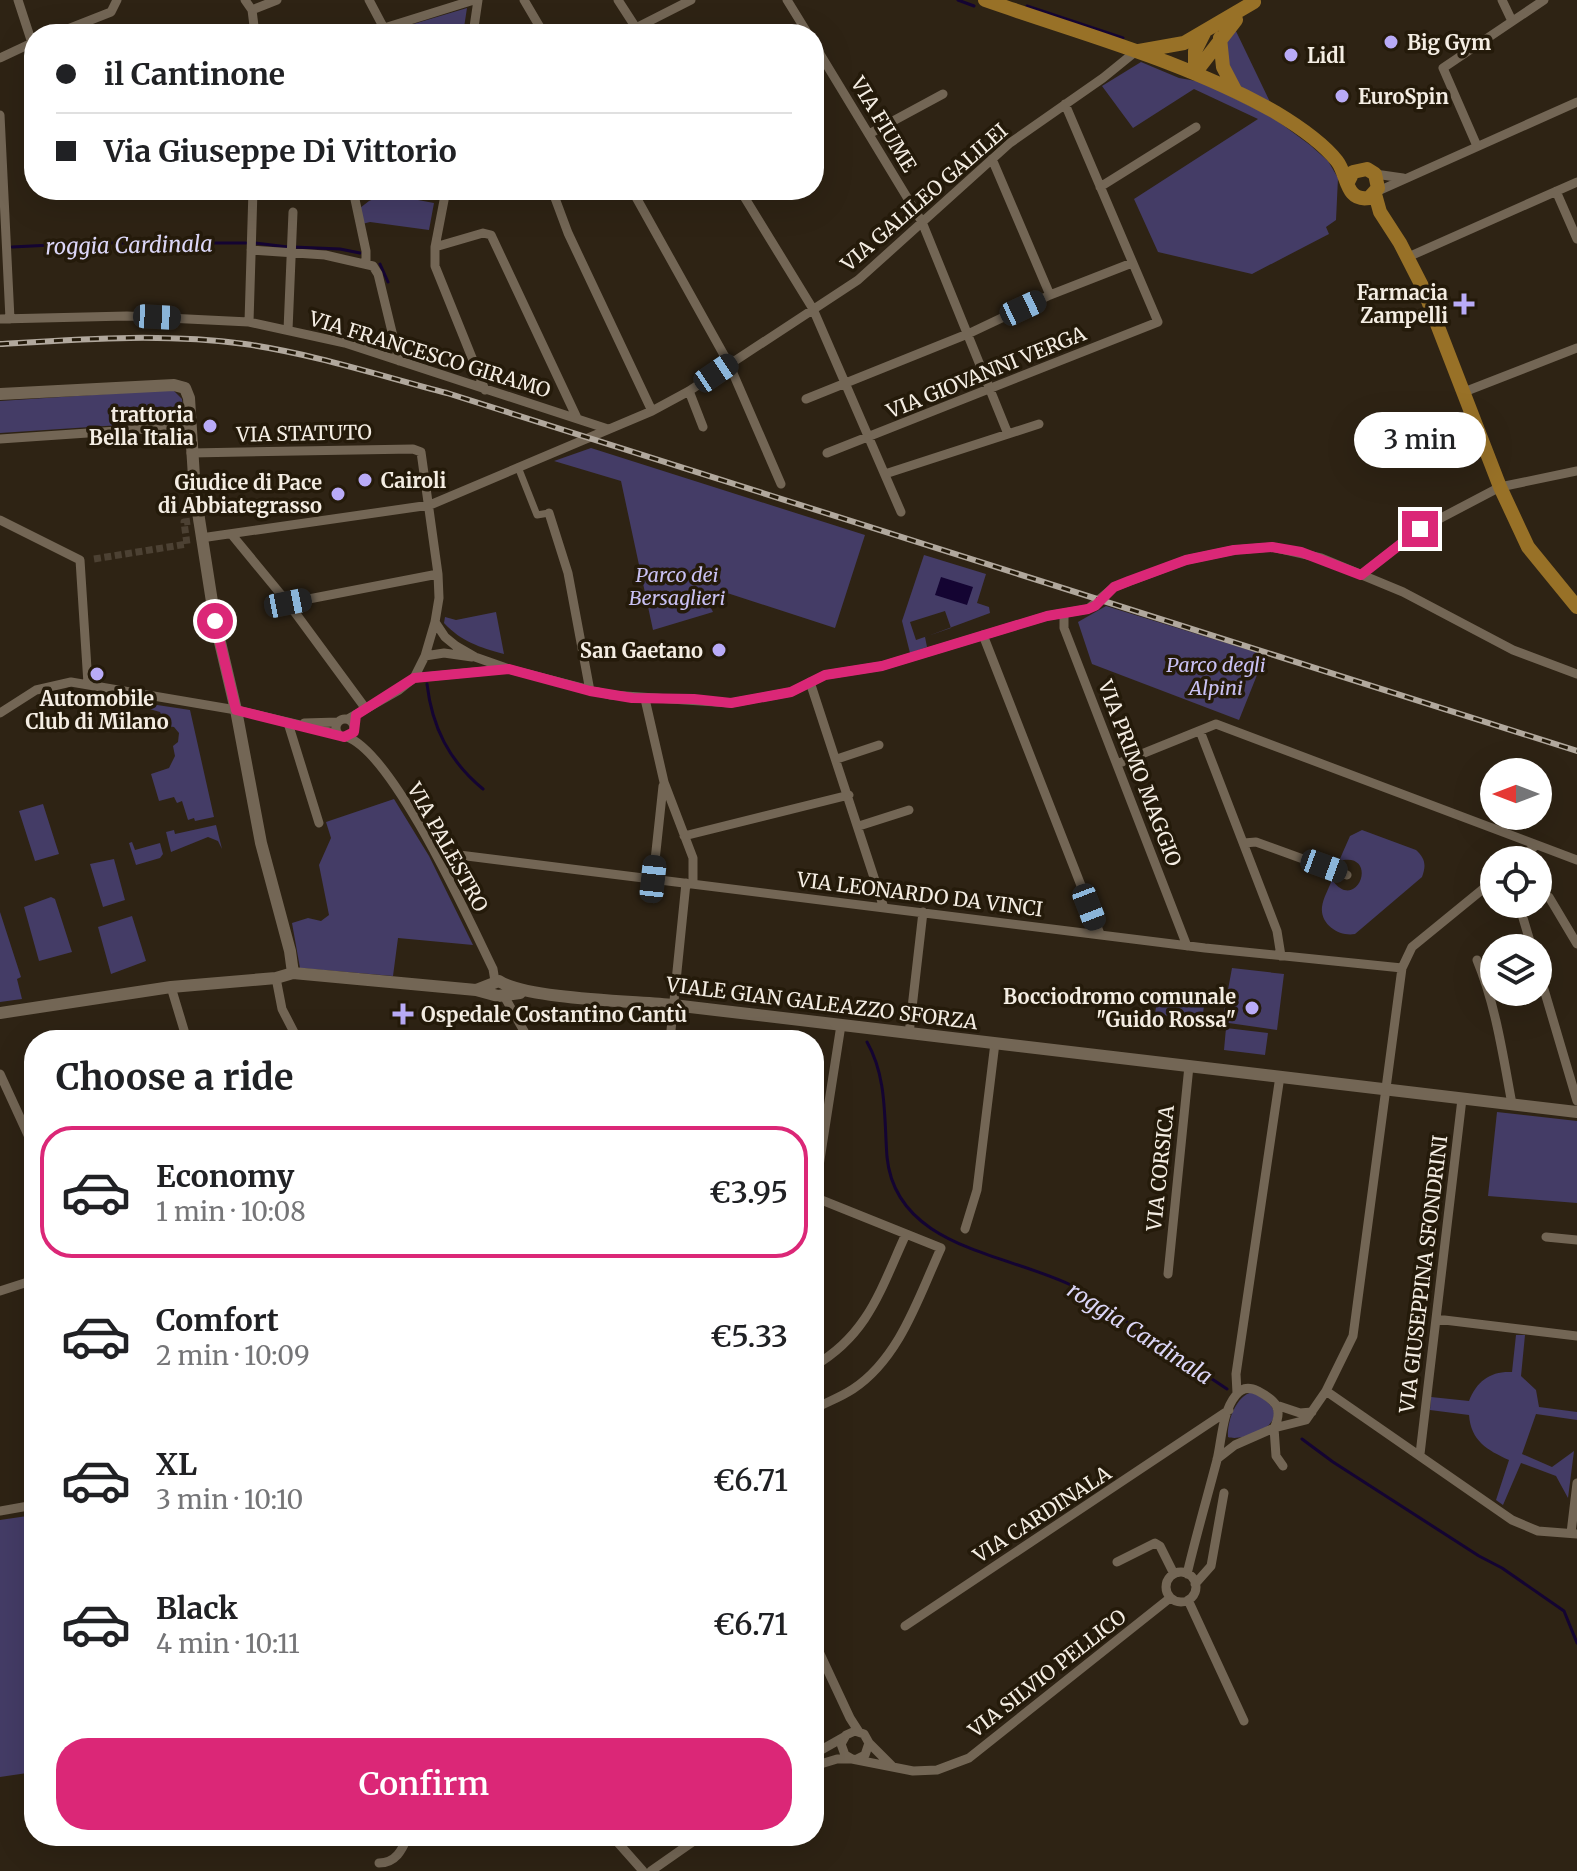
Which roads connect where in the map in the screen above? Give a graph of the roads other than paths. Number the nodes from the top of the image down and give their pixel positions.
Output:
1 (18, 0) edge
2 (117, 0) edge
3 (245, 0) edge
4 (277, 0) edge
5 (369, 0) edge
6 (476, 0) edge
7 (524, 0) edge
8 (618, 0) edge
9 (691, 0) edge
10 (787, 0) edge
11 (985, 0) edge
12 (1502, 0) edge
13 (1544, 0) edge
14 (1256, 1) edge
15 (252, 10) junction
16 (1512, 21) junction
17 (26, 24) edge
18 (80, 24) edge
19 (254, 24) edge
20 (381, 24) edge
21 (406, 24) edge
22 (474, 24) edge
23 (538, 24) edge
24 (633, 24) edge
25 (650, 24) edge
26 (802, 24) edge
27 (1204, 33) junction
28 (1220, 38) junction
29 (24, 47) edge
30 (1135, 52) junction
31 (0, 58) edge
32 (824, 60) edge
33 (1195, 73) junction
34 (1235, 90) junction
35 (943, 94) dead end
36 (1577, 102) edge
37 (1065, 104) junction
38 (0, 115) edge
39 (1196, 127) dead end
40 (869, 134) junction
41 (1477, 146) junction
42 (992, 159) junction
43 (1337, 161) junction
44 (1359, 169) junction
45 (1375, 174) junction
46 (1403, 178) junction
47 (1348, 182) junction
48 (1577, 182) edge
49 (1100, 187) junction
50 (1556, 191) junction
51 (1371, 195) junction
52 (2, 200) edge
53 (253, 200) edge
54 (355, 200) edge
55 (444, 200) edge
56 (556, 200) edge
57 (638, 200) edge
58 (746, 200) edge
59 (293, 212) dead end
60 (922, 222) junction
61 (1577, 239) edge
62 (435, 247) junction
63 (251, 250) junction
64 (290, 253) junction
65 (1408, 257) junction
66 (366, 263) junction
67 (1132, 263) junction
68 (1050, 295) junction
69 (813, 309) junction
70 (5, 319) edge
71 (249, 322) junction
72 (288, 330) junction
73 (970, 333) junction
74 (1577, 348) edge
75 (399, 361) junction
76 (729, 364) junction
77 (846, 384) junction
78 (485, 390) junction
79 (993, 390) junction
80 (689, 391) junction
81 (1464, 392) junction
82 (0, 394) edge
83 (806, 399) dead end
84 (652, 411) junction
85 (577, 418) junction
86 (1039, 424) dead end
87 (190, 426) junction
88 (703, 427) dead end
89 (609, 429) junction
90 (1008, 434) junction
91 (870, 438) junction
92 (0, 439) edge
93 (191, 453) junction
94 (827, 453) dead end
95 (518, 467) junction
96 (1577, 471) edge
97 (885, 474) junction
98 (781, 484) dead end
99 (1500, 487) junction
100 (430, 505) junction
101 (901, 512) dead end
102 (549, 513) joint
103 (0, 520) edge
104 (232, 535) junction
105 (201, 538) junction
106 (438, 574) junction
107 (1361, 575) junction
108 (288, 603) junction
109 (1577, 607) edge
110 (1064, 613) junction
111 (435, 622) junction
112 (983, 635) junction
113 (425, 656) junction
114 (475, 657) junction
115 (509, 669) junction
116 (1577, 674) edge
117 (414, 678) junction
118 (810, 682) junction
119 (88, 684) junction
120 (590, 691) junction
121 (645, 699) junction
122 (366, 709) junction
123 (236, 710) junction
124 (0, 713) edge
125 (288, 723) junction
126 (349, 728) junction
127 (1200, 731) junction
128 (879, 745) dead end
129 (837, 759) junction
130 (1117, 764) junction
131 (664, 782) junction
132 (849, 795) junction
133 (909, 810) dead end
134 (319, 823) dead end
135 (859, 826) junction
136 (684, 836) junction
137 (1244, 843) junction
138 (1535, 846) edge
139 (435, 852) junction
140 (1552, 852) edge
141 (1577, 860) edge
142 (1347, 875) dead end
143 (653, 879) junction
144 (689, 883) junction
145 (1480, 891) edge
146 (1552, 902) edge
147 (884, 908) junction
148 (923, 912) junction
149 (1523, 918) dead end
150 (1100, 934) junction
151 (1528, 934) edge
152 (1577, 944) edge
153 (1187, 946) junction
154 (1281, 956) junction
155 (1477, 960) dead end
156 (1402, 968) junction
157 (293, 973) junction
158 (276, 978) junction
159 (171, 987) junction
160 (497, 988) junction
161 (673, 1005) junction
162 (1549, 1006) edge
163 (0, 1013) edge
164 (841, 1025) junction
165 (184, 1030) edge
166 (293, 1030) edge
167 (523, 1030) edge
168 (671, 1030) edge
169 (909, 1034) junction
170 (995, 1043) junction
171 (1189, 1066) junction
172 (0, 1074) edge
173 (1280, 1076) junction
174 (1387, 1090) junction
175 (1462, 1099) junction
176 (1577, 1101) edge
177 (1512, 1104) junction
178 (1577, 1112) edge
179 (825, 1125) joint
180 (24, 1126) edge
181 (824, 1132) edge
182 (824, 1202) edge
183 (965, 1229) dead end
184 (906, 1234) junction
185 (1546, 1237) dead end
186 (1577, 1240) edge
187 (1168, 1274) dead end
188 (24, 1283) edge
189 (0, 1291) edge
190 (1436, 1319) junction
191 (1577, 1336) edge
192 (824, 1360) edge
193 (1326, 1391) junction
194 (1237, 1393) junction
195 (824, 1404) edge
196 (1279, 1406) junction
197 (1229, 1410) junction
198 (1312, 1412) junction
199 (1274, 1428) junction
200 (1200, 1432) junction
201 (1222, 1438) junction
202 (1235, 1445) junction
203 (1420, 1454) junction
204 (1217, 1459) junction
205 (1283, 1466) dead end
206 (1577, 1483) edge
207 (1224, 1493) dead end
208 (24, 1507) edge
209 (0, 1511) edge
210 (1574, 1534) edge
211 (1117, 1562) dead end
212 (1174, 1574) junction
213 (1187, 1574) junction
214 (1195, 1584) junction
215 (1170, 1598) junction
216 (1188, 1600) junction
217 (905, 1626) dead end
218 (824, 1662) edge
219 (1244, 1721) dead end
220 (850, 1734) junction
221 (869, 1743) junction
222 (824, 1748) edge
223 (854, 1759) junction
224 (824, 1763) edge
225 (895, 1768) junction
226 (402, 1846) edge
227 (621, 1846) edge
228 (687, 1846) edge
229 (379, 1863) dead end
230 (643, 1871) edge
231 (651, 1871) edge

1 - 17 street
2 - 18 street
3 - 15 street
4 - 15 street
5 - 20 street
6 - 21 street
6 - 22 street
7 - 23 street
8 - 24 street
9 - 25 street
10 - 26 street
11 - 30 main road
12 - 16 street
13 - 16 street
14 - 27 main road
14 - 28 main road
15 - 19 street
16 - 41 street
27 - 30 main road
27 - 33 main road
28 - 33 main road
28 - 34 main road
29 - 31 street
30 - 33 main road
30 - 37 street, VIA GALILEO GALILEI
32 - 40 street, VIA FIUME
33 - 34 main road
34 - 43 main road
35 - 40 street
36 - 41 street
37 - 42 street, VIA GALILEO GALILEI
37 - 49 street
38 - 52 street
39 - 49 street
40 - 60 street, VIA FIUME
41 - 46 street
42 - 60 street, VIA GALILEO GALILEI
42 - 68 street
43 - 44 main road
43 - 47 main road
44 - 45 main road
44 - 47 main road
45 - 46 street
45 - 51 main road
46 - 51 street
47 - 51 main road
48 - 50 street
49 - 67 street
50 - 61 street
50 - 65 street
51 - 65 main road
52 - 70 street
53 - 63 street
54 - 66 street
55 - 62 street
56 - 84 street
57 - 76 street
58 - 69 street
59 - 64 street
60 - 69 street, VIA GALILEO GALILEI
60 - 73 street, VIA FIUME
62 - 78 street
62 - 85 street
63 - 64 street
63 - 71 street
64 - 66 street
64 - 72 street
65 - 81 main road
66 - 75 street
67 - 68 street
67 - 79 street, VIA GIOVANNI VERGA
68 - 73 street
69 - 76 street, VIA GALILEO GALILEI
69 - 77 street
70 - 71 street, VIA FRANCESCO GIRAMO
71 - 72 street, VIA FRANCESCO GIRAMO
72 - 75 street, VIA FRANCESCO GIRAMO
73 - 77 street
73 - 79 street, VIA FIUME
74 - 81 street
75 - 78 street, VIA FRANCESCO GIRAMO
76 - 80 street, VIA GALILEO GALILEI
76 - 98 street
77 - 83 street
77 - 91 street
78 - 85 street, VIA FRANCESCO GIRAMO
79 - 90 street, VIA FIUME
79 - 91 street, VIA GIOVANNI VERGA
80 - 84 street, VIA GALILEO GALILEI
80 - 88 street
81 - 99 main road
82 - 87 street
84 - 89 street, VIA GALILEO GALILEI
85 - 89 street, VIA FRANCESCO GIRAMO
86 - 90 street
87 - 92 street
87 - 93 street
89 - 95 street, VIA GALILEO GALILEI
90 - 97 street
91 - 94 street, VIA GIOVANNI VERGA
91 - 97 street
93 - 100 street, VIA STATUTO
93 - 105 street
95 - 100 street, VIA GALILEO GALILEI
95 - 102 street
96 - 99 street
97 - 101 street
99 - 107 street
99 - 109 main road
100 - 104 street, VIA GALILEO GALILEI
100 - 106 street
102 - 120 street
103 - 119 street
104 - 105 street, VIA GALILEO GALILEI
104 - 108 street
105 - 123 street
106 - 108 street
106 - 111 street
107 - 110 street
107 - 116 street
108 - 122 street
110 - 112 street
110 - 130 street, VIA PRIMO MAGGIO
111 - 113 street
111 - 114 street
112 - 118 street
112 - 150 street
113 - 114 street
113 - 117 street
114 - 115 street
115 - 117 street
115 - 120 street
117 - 122 street
118 - 121 street
118 - 129 street
119 - 123 street
119 - 124 street
120 - 121 street
121 - 131 street
122 - 126 street
123 - 125 street
123 - 157 street
125 - 126 street
125 - 134 street
126 - 139 street, VIA PALESTRO
127 - 130 street
127 - 137 street
127 - 138 street
128 - 129 street
129 - 132 street
130 - 153 street, VIA PRIMO MAGGIO
131 - 136 street
131 - 143 street
132 - 135 street
132 - 136 street
133 - 135 street
135 - 147 street
136 - 144 street
137 - 142 street
137 - 154 street
139 - 143 street, VIA LEONARDO DA VINCI
139 - 160 street, VIA PALESTRO
140 - 141 street
143 - 144 street, VIA LEONARDO DA VINCI
144 - 147 street, VIA LEONARDO DA VINCI
144 - 161 street
145 - 156 street
146 - 152 street
147 - 148 street, VIA LEONARDO DA VINCI
148 - 150 street, VIA LEONARDO DA VINCI
148 - 169 street
149 - 151 street
150 - 153 street, VIA LEONARDO DA VINCI
153 - 154 street, VIA LEONARDO DA VINCI
154 - 156 street, VIA LEONARDO DA VINCI
155 - 177 street
156 - 174 street
157 - 158 street
157 - 160 street, VIALE GIAN GALEAZZO SFORZA
158 - 159 street
158 - 166 street
159 - 163 street
159 - 165 street
160 - 161 street, VIALE GIAN GALEAZZO SFORZA
160 - 167 street, VIA PALESTRO
161 - 164 street, VIALE GIAN GALEAZZO SFORZA
161 - 168 street
162 - 176 street
164 - 169 street, VIALE GIAN GALEAZZO SFORZA
164 - 179 street
169 - 170 street, VIALE GIAN GALEAZZO SFORZA
170 - 171 street, VIALE GIAN GALEAZZO SFORZA
170 - 183 street
171 - 173 street, VIALE GIAN GALEAZZO SFORZA
171 - 187 street, VIA CORSICA
172 - 180 street
173 - 174 street, VIALE GIAN GALEAZZO SFORZA
173 - 194 street
174 - 175 street, VIALE GIAN GALEAZZO SFORZA
174 - 193 street
175 - 177 street, VIALE GIAN GALEAZZO SFORZA
175 - 190 street, VIA GIUSEPPINA SFONDRINI
177 - 178 street, VIALE GIAN GALEAZZO SFORZA
179 - 181 street
182 - 184 street
184 - 192 street
184 - 195 street
185 - 186 street
188 - 189 street
190 - 191 street
190 - 203 street, VIA GIUSEPPINA SFONDRINI
193 - 198 street
193 - 203 street
194 - 196 street
194 - 197 street
196 - 198 street
196 - 199 street
197 - 200 street, VIA CARDINALA
197 - 201 street
198 - 199 street
199 - 202 street
199 - 205 street
200 - 201 street
200 - 217 street, VIA CARDINALA
201 - 202 street
201 - 204 street
202 - 204 street
203 - 210 street
204 - 213 street
206 - 210 street
207 - 214 street
208 - 209 street
211 - 212 street
212 - 213 street
212 - 215 street
213 - 214 street
214 - 216 street
215 - 216 street
215 - 225 street, VIA SILVIO PELLICO
216 - 219 street
218 - 220 street
220 - 221 street
220 - 222 street
220 - 223 street
221 - 223 street
221 - 225 street
223 - 224 street
223 - 225 street, VIA SILVIO PELLICO
226 - 229 street
227 - 230 street
228 - 231 street

